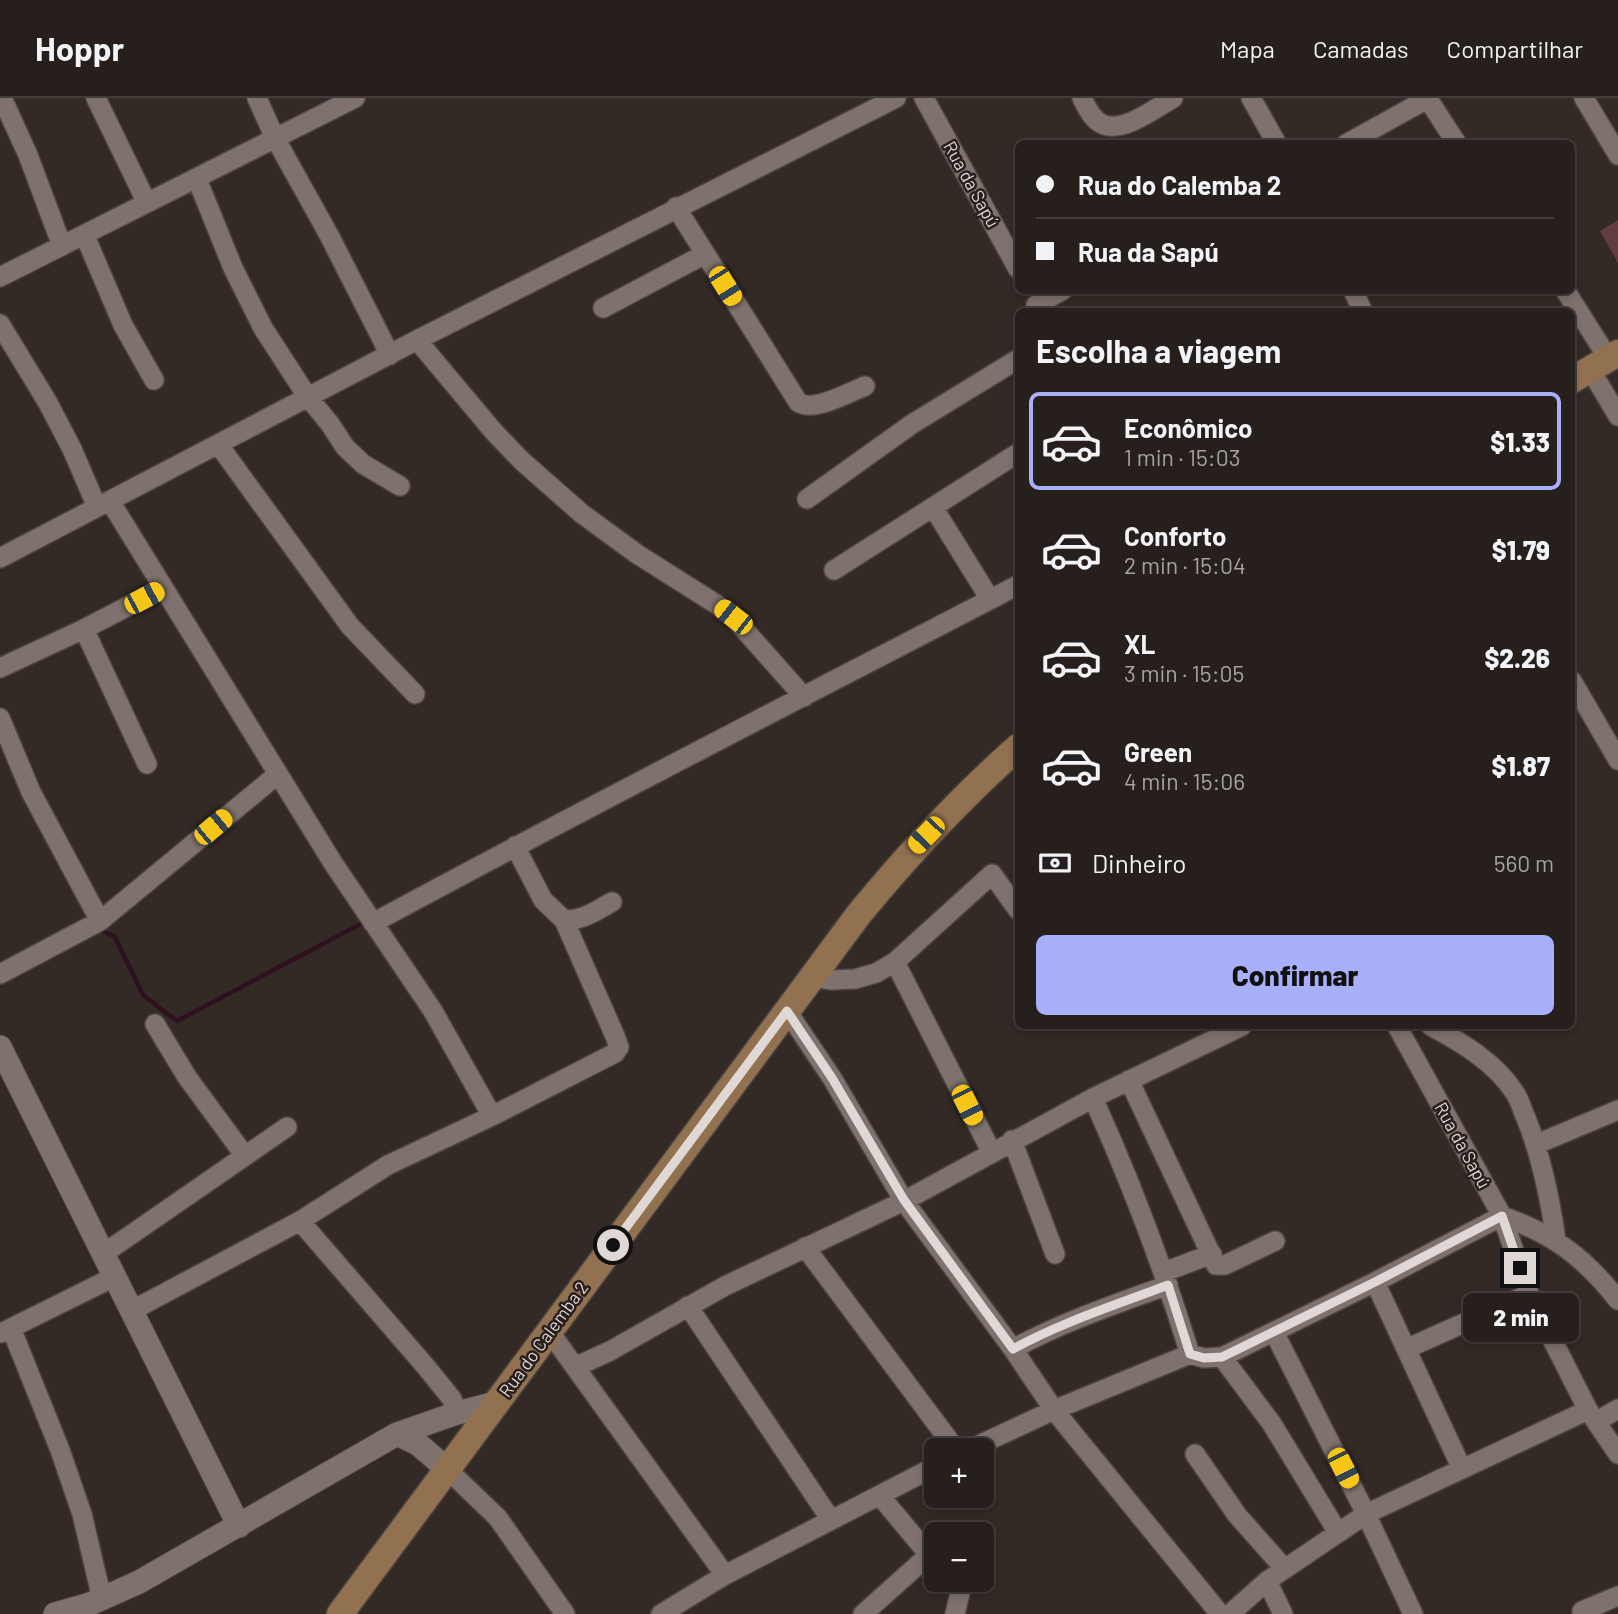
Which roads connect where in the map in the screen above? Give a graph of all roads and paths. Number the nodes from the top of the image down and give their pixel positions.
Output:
1 (2, 98) edge
2 (96, 98) edge
3 (257, 98) edge
4 (355, 98) edge
5 (896, 98) edge
6 (924, 98) edge
7 (1082, 98) edge
8 (1173, 98) edge
9 (1251, 98) edge
10 (1584, 98) edge
11 (1428, 99) edge
12 (275, 138) junction
13 (1275, 140) edge
14 (1353, 140) edge
15 (1454, 140) edge
16 (1618, 155) edge
17 (197, 179) junction
18 (147, 203) junction
19 (677, 208) junction
20 (85, 236) junction
21 (62, 246) junction
22 (705, 254) junction
23 (1015, 265) edge
24 (0, 277) edge
25 (1054, 294) edge
26 (1035, 302) edge
27 (603, 308) dead end
28 (1575, 313) edge
29 (0, 324) edge
30 (417, 340) junction
31 (390, 355) junction
32 (1015, 361) edge
33 (1597, 365) edge
34 (154, 380) dead end
35 (865, 386) dead end
36 (307, 397) junction
37 (1618, 416) edge
38 (218, 444) junction
39 (1015, 455) edge
40 (401, 486) dead end
41 (807, 499) dead end
42 (103, 504) junction
43 (933, 507) junction
44 (0, 558) edge
45 (834, 570) dead end
46 (1015, 586) edge
47 (163, 588) junction
48 (990, 599) junction
49 (84, 629) junction
50 (0, 668) edge
51 (1575, 686) edge
52 (415, 694) dead end
53 (804, 697) junction
54 (0, 718) edge
55 (1015, 750) edge
56 (1618, 760) edge
57 (147, 764) dead end
58 (278, 775) junction
59 (514, 846) junction
60 (612, 902) dead end
61 (1015, 907) edge
62 (564, 920) junction
63 (100, 921) junction
64 (373, 923) junction
65 (895, 962) junction
66 (0, 974) edge
67 (812, 977) junction
68 (787, 1011) junction
69 (155, 1024) dead end
70 (1236, 1029) edge
71 (1399, 1029) edge
72 (1436, 1029) edge
73 (0, 1047) edge
74 (1129, 1080) junction
75 (1093, 1098) junction
76 (1618, 1110) edge
77 (492, 1116) junction
78 (287, 1127) dead end
79 (1012, 1140) junction
80 (1537, 1144) junction
81 (992, 1153) junction
82 (245, 1156) junction
83 (904, 1200) junction
84 (1502, 1216) junction
85 (300, 1221) junction
86 (1556, 1240) junction
87 (1275, 1241) dead end
88 (805, 1247) junction
89 (103, 1254) junction
90 (1055, 1254) dead end
91 (1212, 1254) junction
92 (114, 1277) junction
93 (1166, 1278) junction
94 (1375, 1282) junction
95 (1529, 1294) junction
96 (1618, 1300) edge
97 (688, 1306) junction
98 (131, 1311) junction
99 (5, 1331) edge
100 (549, 1331) junction
101 (1274, 1332) junction
102 (1408, 1348) junction
103 (1013, 1349) junction
104 (1190, 1354) junction
105 (1222, 1357) junction
106 (575, 1367) junction
107 (496, 1403) junction
108 (1618, 1409) edge
109 (1054, 1410) junction
110 (457, 1413) junction
111 (1592, 1415) junction
112 (397, 1434) junction
113 (947, 1438) edge
114 (994, 1438) edge
115 (1195, 1454) dead end
116 (1618, 1454) edge
117 (447, 1469) junction
118 (1462, 1469) junction
119 (924, 1472) edge
120 (880, 1496) junction
121 (1366, 1514) junction
122 (831, 1520) junction
123 (239, 1526) junction
124 (1337, 1531) junction
125 (924, 1549) edge
126 (924, 1565) edge
127 (1284, 1568) junction
128 (725, 1576) junction
129 (1267, 1581) junction
130 (960, 1592) edge
131 (1618, 1596) edge
132 (102, 1599) junction
133 (673, 1610) edge
134 (1582, 1611) dead end
135 (55, 1614) edge
136 (340, 1614) edge
137 (565, 1614) edge
138 (863, 1614) edge
139 (955, 1614) edge
140 (1220, 1614) edge
141 (1230, 1614) edge
142 (1283, 1614) edge
143 (1413, 1614) edge

1 - 21 street
2 - 18 street
3 - 12 street
4 - 12 street
5 - 19 street
6 - 23 street, Rua da Sapú
7 - 8 street
9 - 13 street
10 - 16 street
11 - 14 street
11 - 15 street
12 - 17 street
12 - 31 street
17 - 18 street
17 - 36 street
18 - 20 street
19 - 22 street
19 - 30 street
20 - 21 street
20 - 34 street
21 - 24 street
22 - 27 street
22 - 35 street
25 - 26 street
28 - 33 street
29 - 42 street
30 - 31 street
30 - 53 street
31 - 36 street
32 - 41 street
33 - 37 street
36 - 38 street
36 - 40 street
38 - 42 street
38 - 52 street
39 - 43 street
42 - 44 street
42 - 47 street
43 - 45 street
43 - 48 street
46 - 48 street
47 - 49 street
47 - 58 street
48 - 53 street
49 - 50 street
49 - 57 street
51 - 56 street
53 - 59 street
54 - 63 street
55 - 67 main road, Rua do Calemba 2
58 - 63 street
58 - 64 street
59 - 62 street
59 - 64 street
60 - 62 street
61 - 65 street
62 - 77 street
63 - 66 street
64 - 77 street
65 - 67 street
65 - 81 street
67 - 68 main road, Rua do Calemba 2
68 - 83 street
68 - 100 main road, Rua do Calemba 2
69 - 82 street
70 - 74 street
71 - 84 street, Rua da Sapú
72 - 80 street
73 - 89 street
74 - 75 street
74 - 91 street
75 - 79 street
75 - 93 street
76 - 80 street
77 - 85 street
78 - 82 street
79 - 81 street
79 - 90 street
80 - 86 street
81 - 83 street
82 - 89 street
83 - 88 street
83 - 103 street
84 - 86 street
84 - 94 street
84 - 95 street, Rua da Sapú
85 - 98 street
85 - 110 street
86 - 96 street
87 - 91 street
88 - 97 street
88 - 113 street
89 - 92 street
91 - 93 street
92 - 98 street
92 - 99 street
93 - 103 street
93 - 104 street
94 - 101 street
94 - 102 street
95 - 102 street
95 - 111 street, Rua da Sapú
97 - 106 street
97 - 122 street
98 - 123 street
99 - 132 street
100 - 106 street
100 - 107 main road, Rua do Calemba 2
101 - 105 street
101 - 121 street
102 - 118 street
103 - 109 street
104 - 105 street
104 - 109 street
105 - 124 street
106 - 128 street
107 - 110 street
107 - 117 main road, Rua do Calemba 2
108 - 111 street
109 - 114 street
109 - 140 street
110 - 112 street
111 - 116 street, Rua da Sapú
111 - 118 street
112 - 117 street
112 - 123 street
115 - 127 street
117 - 136 main road, Rua do Calemba 2
117 - 137 street
118 - 121 street
119 - 120 street
120 - 122 street
120 - 125 street
121 - 124 street
121 - 143 street
122 - 128 street
123 - 132 street
124 - 127 street
126 - 138 street
127 - 129 street
128 - 133 street
129 - 141 street
129 - 142 street
130 - 139 street
131 - 134 street
132 - 135 street

